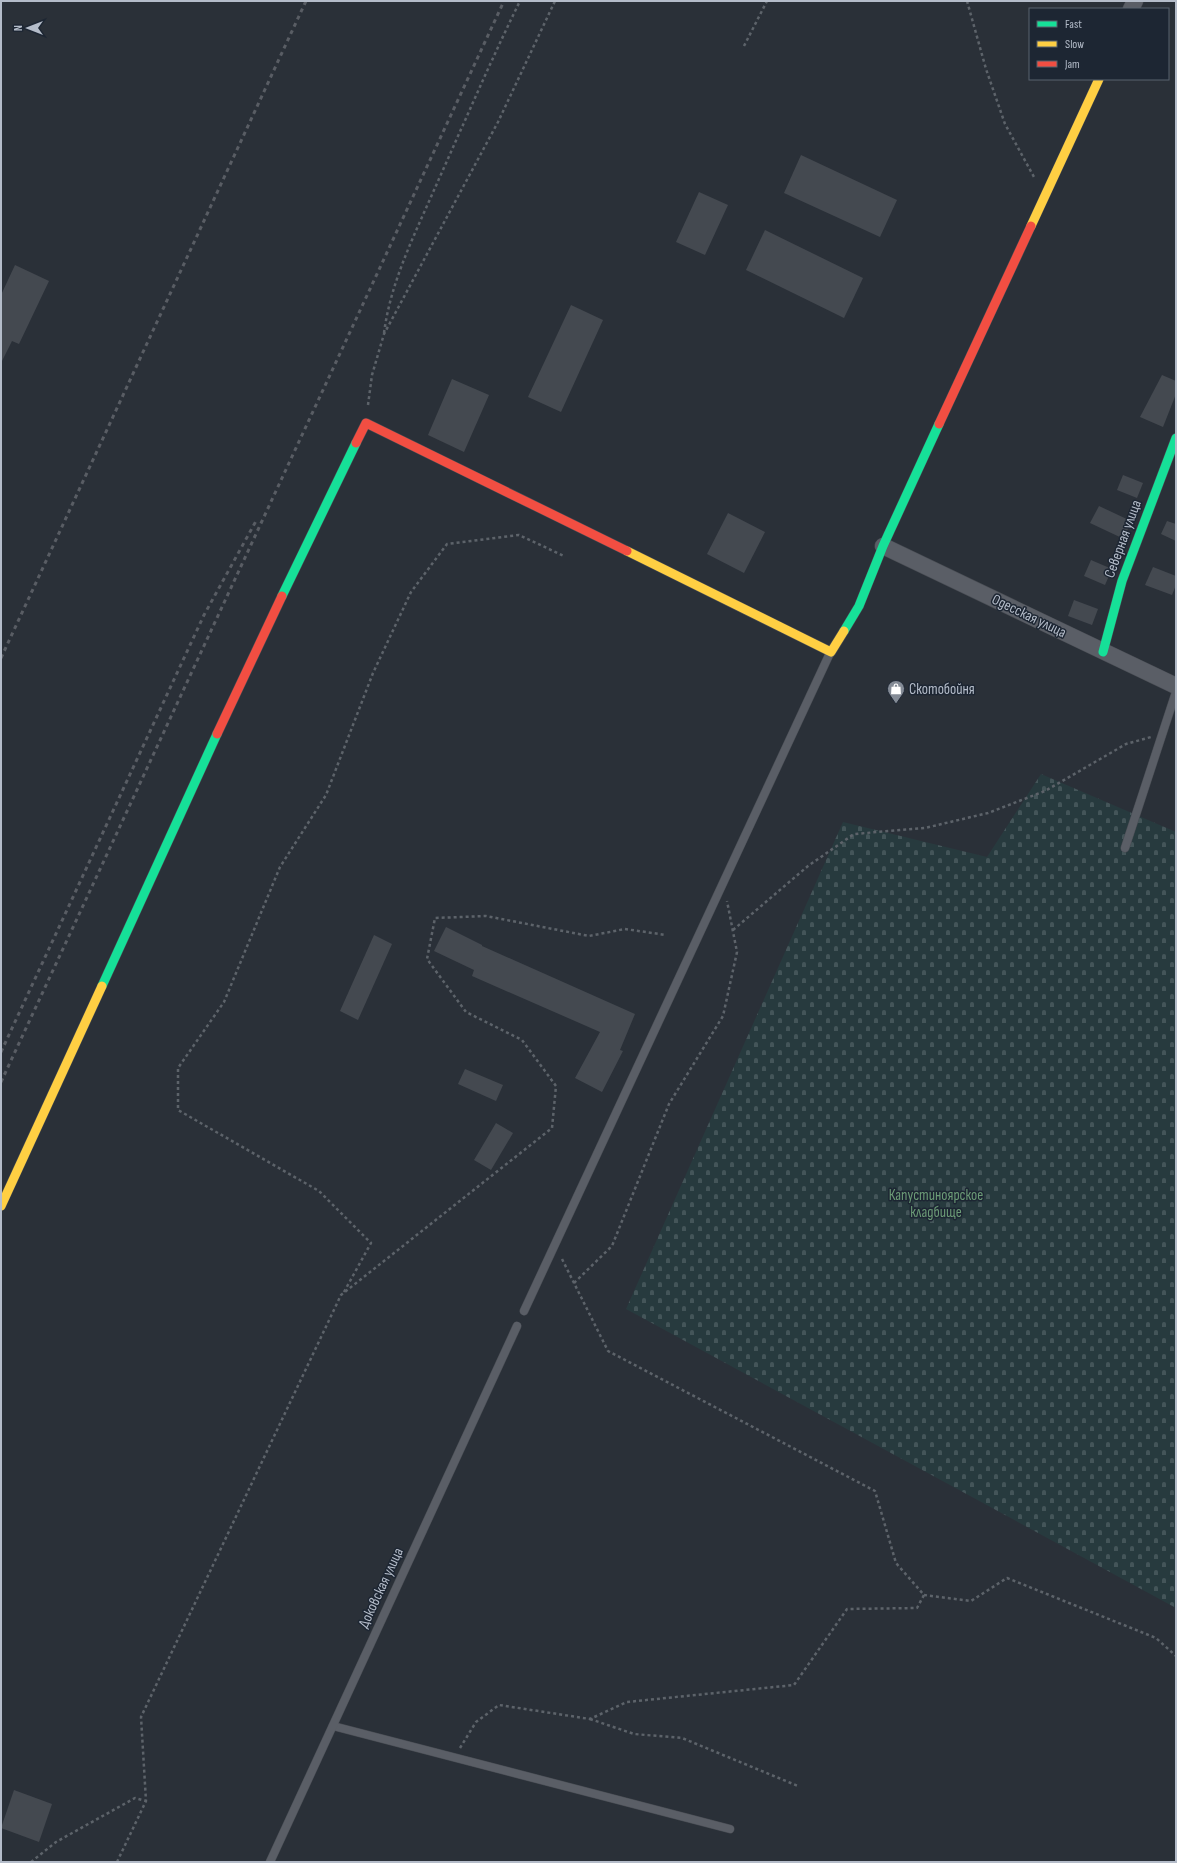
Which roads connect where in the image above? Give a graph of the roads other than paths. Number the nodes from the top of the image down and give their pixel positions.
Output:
1 (1099, 80) edge
2 (1176, 438) edge
3 (883, 546) junction
4 (830, 652) junction
5 (1103, 652) junction
6 (1176, 686) edge
7 (1176, 692) edge
8 (1125, 848) dead end
9 (1, 1206) edge
10 (524, 1311) dead end
11 (517, 1326) dead end
12 (333, 1726) junction
13 (730, 1829) dead end
14 (270, 1862) edge

1 - 3 street
2 - 5 street, Северная улица
3 - 4 street
3 - 5 street, Одесская улица
4 - 9 street
4 - 10 lane
5 - 6 street, Одесская улица
7 - 8 lane
11 - 12 lane, Доковская улица
12 - 13 lane
12 - 14 lane, Доковская улица

